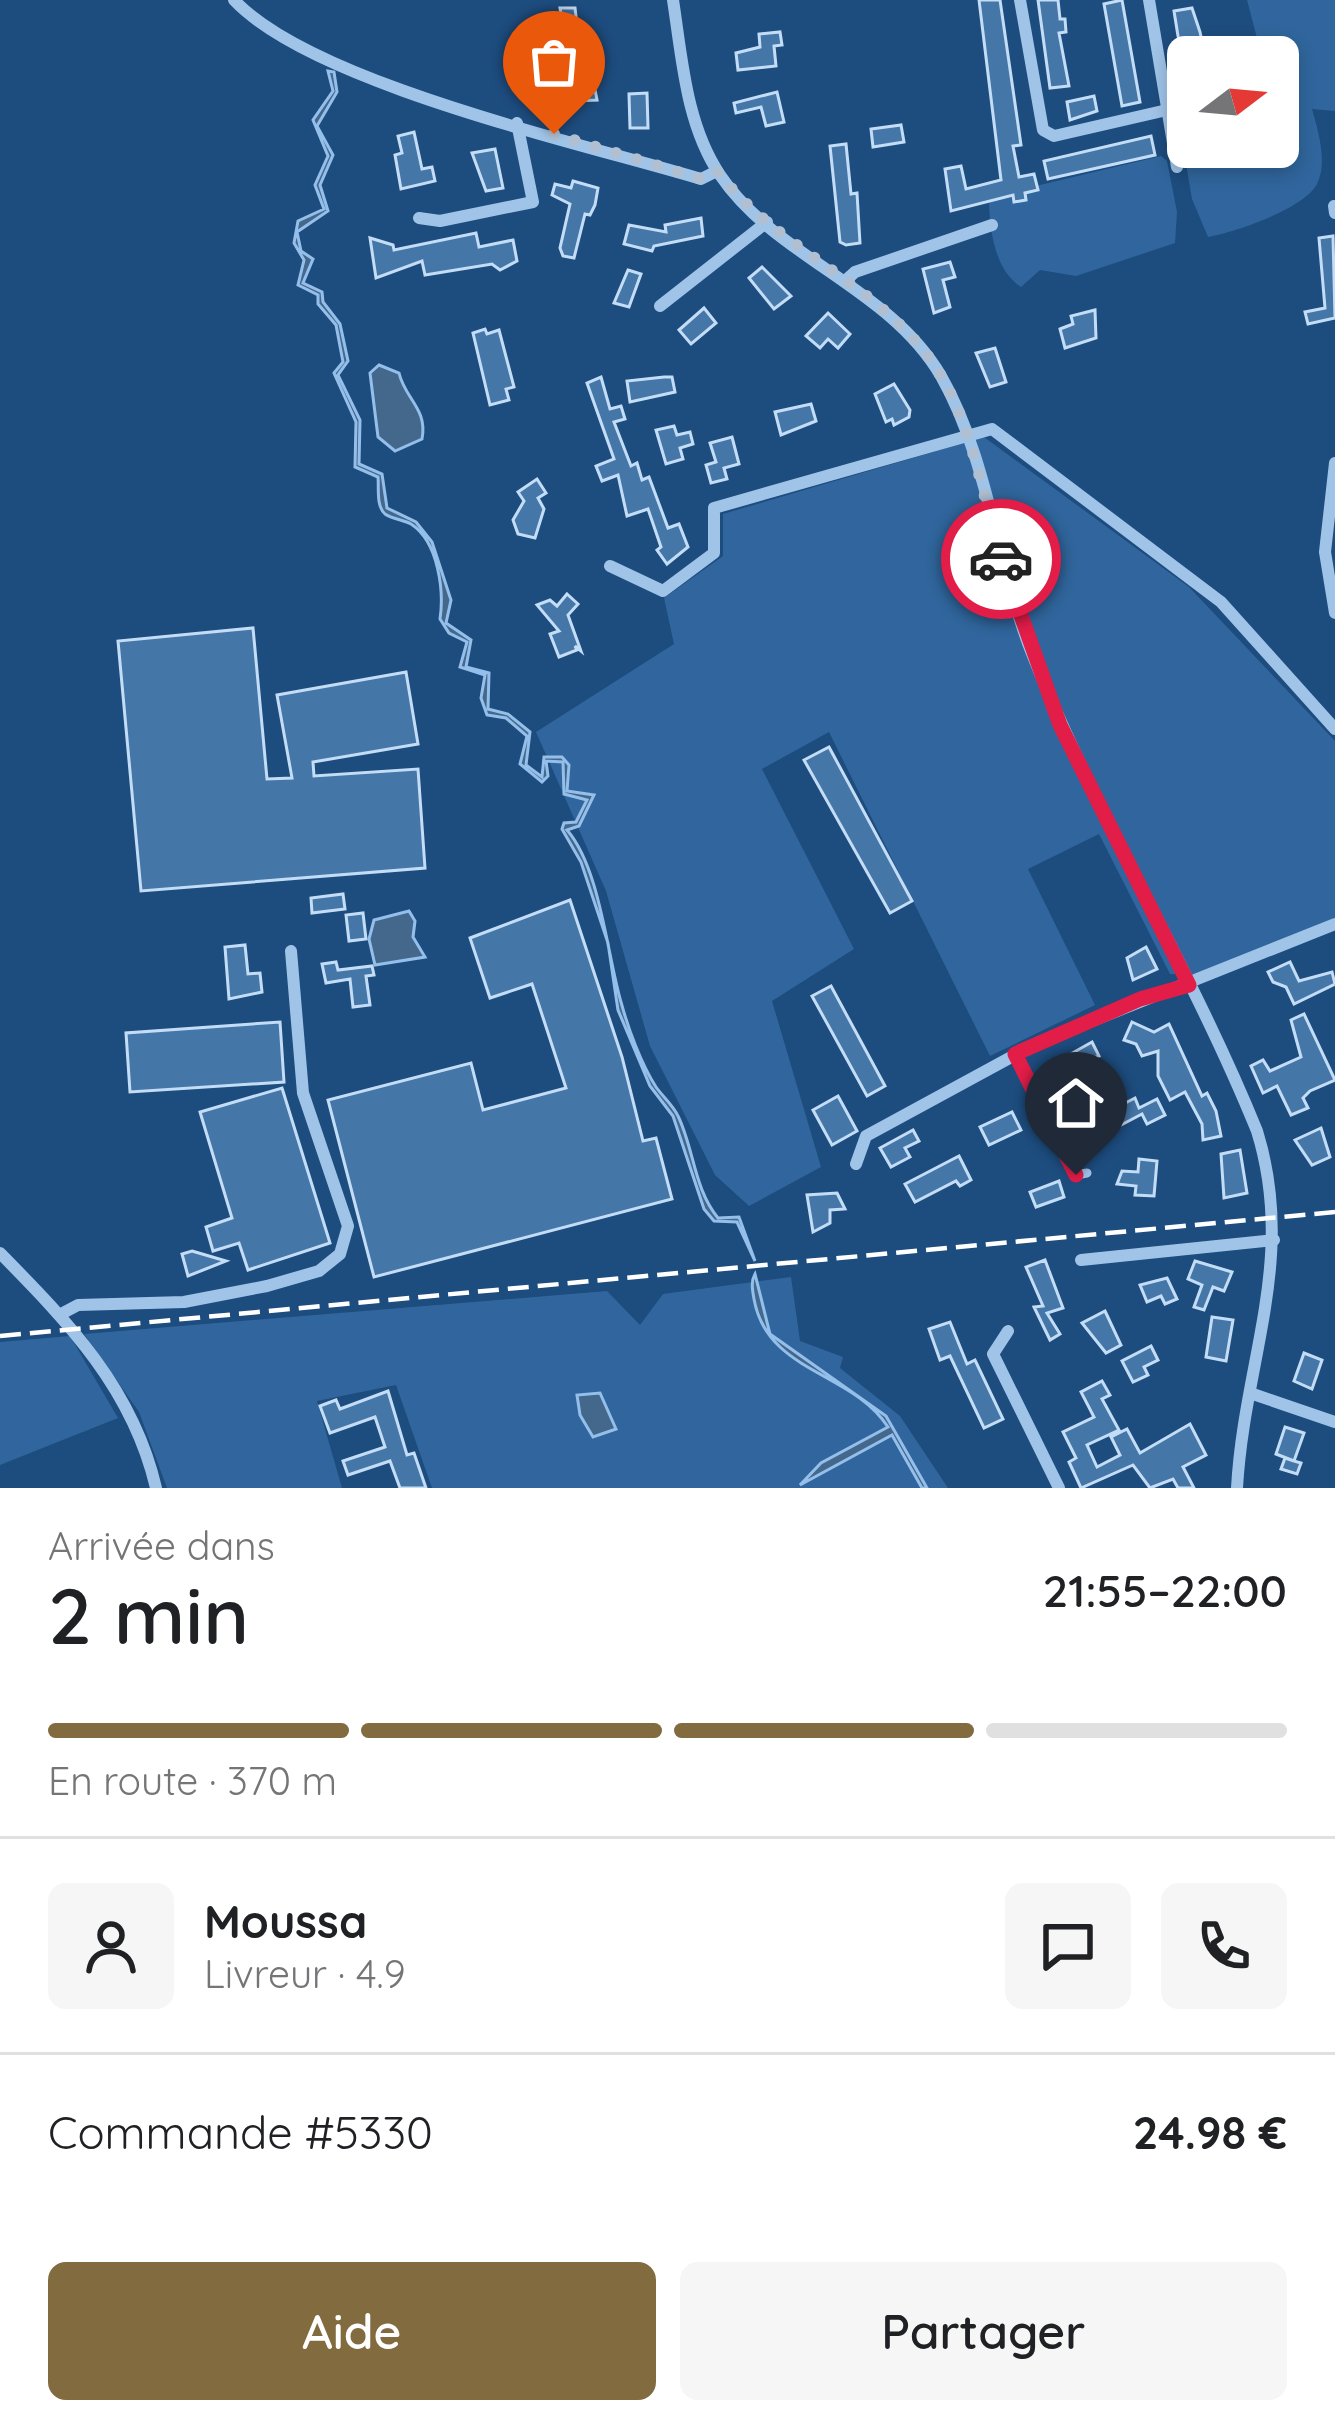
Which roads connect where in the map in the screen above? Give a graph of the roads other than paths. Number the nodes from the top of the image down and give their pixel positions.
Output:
1 (234, 0) edge
2 (673, 0) edge
3 (1020, 0) edge
4 (1149, 0) edge
5 (1167, 110) joint
6 (517, 123) junction
7 (717, 171) junction
8 (419, 218) dead end
9 (767, 223) junction
10 (992, 226) dead end
11 (845, 281) junction
12 (660, 306) dead end
13 (966, 433) junction
14 (1335, 463) edge
15 (610, 566) dead end
16 (1335, 613) edge
17 (1335, 729) edge
18 (1335, 924) edge
19 (291, 951) dead end
20 (1189, 985) junction
21 (1015, 1054) junction
22 (856, 1164) dead end
23 (1087, 1172) dead end
24 (1274, 1240) junction
25 (0, 1253) edge
26 (1081, 1260) dead end
27 (61, 1315) junction
28 (1008, 1331) dead end
29 (1250, 1393) junction
30 (1335, 1422) edge
31 (156, 1488) edge
32 (1059, 1488) edge
33 (1219, 1488) edge
34 (1237, 1488) edge

1 - 6 street
2 - 7 street
3 - 5 street
4 - 5 street
6 - 7 street
6 - 8 street
7 - 9 street
9 - 11 street
9 - 12 street
10 - 11 street
11 - 13 street
13 - 15 street
13 - 17 street
13 - 20 street
14 - 16 street
18 - 20 street
19 - 27 street
20 - 21 street
20 - 24 street
21 - 22 street
21 - 23 lane
24 - 26 street
24 - 29 street
25 - 27 street
27 - 31 street
28 - 32 street
29 - 30 street
29 - 34 street
33 - 34 street

